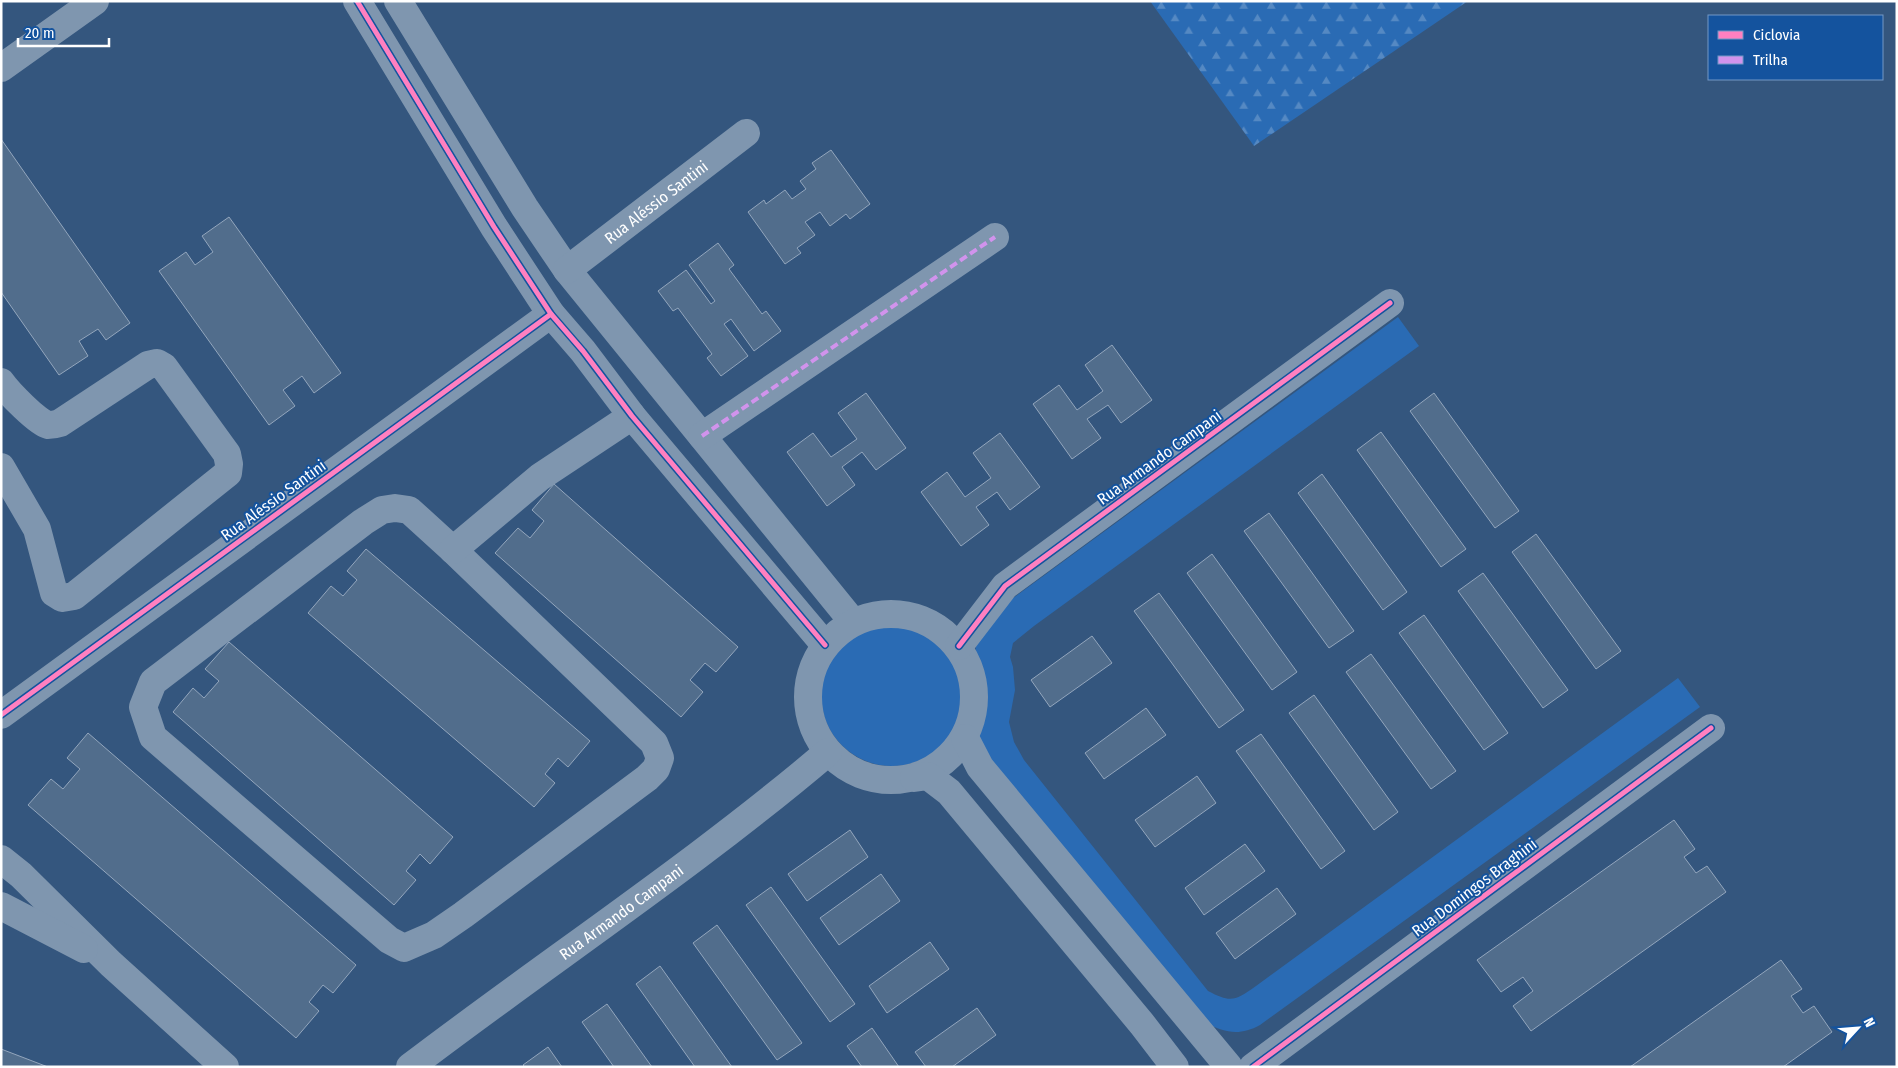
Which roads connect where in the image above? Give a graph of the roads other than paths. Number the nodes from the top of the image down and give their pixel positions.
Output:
1 (95, 1) edge
2 (357, 1) edge
3 (398, 1) edge
4 (1, 68) edge
5 (746, 133) dead end
6 (995, 237) dead end
7 (567, 270) junction
8 (1390, 303) dead end
9 (551, 314) junction
10 (4, 392) edge
11 (632, 416) junction
12 (702, 436) junction
13 (1, 467) edge
14 (452, 550) junction
15 (853, 622) junction
16 (824, 645) junction
17 (959, 646) junction
18 (6, 711) edge
19 (1711, 728) dead end
20 (964, 738) junction
21 (828, 752) junction
22 (914, 778) junction
23 (1, 859) edge
24 (1, 906) edge
25 (111, 964) junction
26 (225, 1067) edge
27 (410, 1067) edge
28 (1175, 1067) edge
29 (1229, 1067) edge
30 (1253, 1067) edge

1 - 4 street
2 - 9 street
3 - 7 street
5 - 7 street, Rua Aléssio Santini
6 - 12 street
7 - 12 street
8 - 17 street, Rua Armando Campani
9 - 11 street
9 - 18 street, Rua Aléssio Santini
10 - 13 street
11 - 14 street
11 - 16 street
12 - 15 street
14 - 14 street
15 - 16 street
15 - 17 street
16 - 21 street
17 - 20 street
19 - 30 street, Rua Domingos Braghini
20 - 22 street
20 - 29 street
21 - 22 street
21 - 27 street, Rua Armando Campani
22 - 28 street
23 - 25 street
24 - 25 street
25 - 26 street

